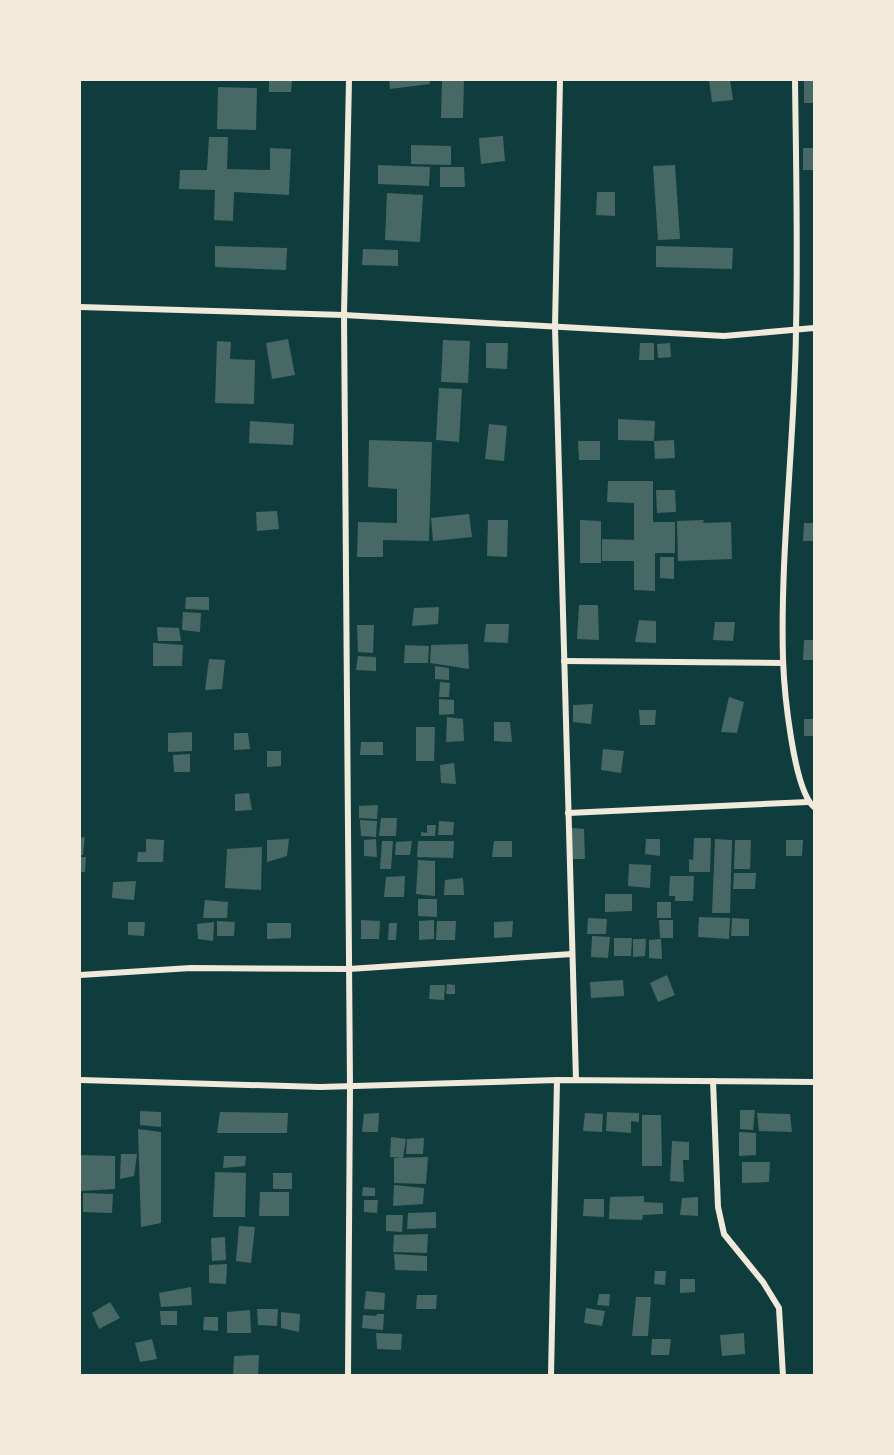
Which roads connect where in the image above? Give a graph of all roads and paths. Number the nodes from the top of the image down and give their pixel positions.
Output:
1 (349, 80) edge
2 (560, 80) edge
3 (795, 80) edge
4 (80, 307) edge
5 (344, 315) junction
6 (555, 327) junction
7 (814, 328) edge
8 (796, 330) junction
9 (564, 661) junction
10 (783, 663) junction
11 (808, 802) junction
12 (814, 807) edge
13 (568, 813) junction
14 (572, 954) junction
15 (349, 969) junction
16 (80, 975) edge
17 (80, 1080) edge
18 (557, 1080) junction
19 (576, 1080) junction
20 (713, 1081) junction
21 (814, 1082) edge
22 (350, 1087) junction
23 (348, 1376) edge
24 (551, 1376) edge
25 (783, 1376) edge

1 - 5 street
2 - 6 street
3 - 8 street
4 - 5 street
5 - 6 street
5 - 15 street
6 - 8 street
6 - 9 street
7 - 8 street
8 - 10 street
9 - 10 street
9 - 13 street
10 - 11 street
11 - 12 street
11 - 13 street
13 - 14 street
14 - 15 street
14 - 19 street
15 - 16 street
15 - 22 street
17 - 22 street
18 - 19 street
18 - 22 street
18 - 24 street
19 - 20 street
20 - 21 street
20 - 25 street
22 - 23 street

